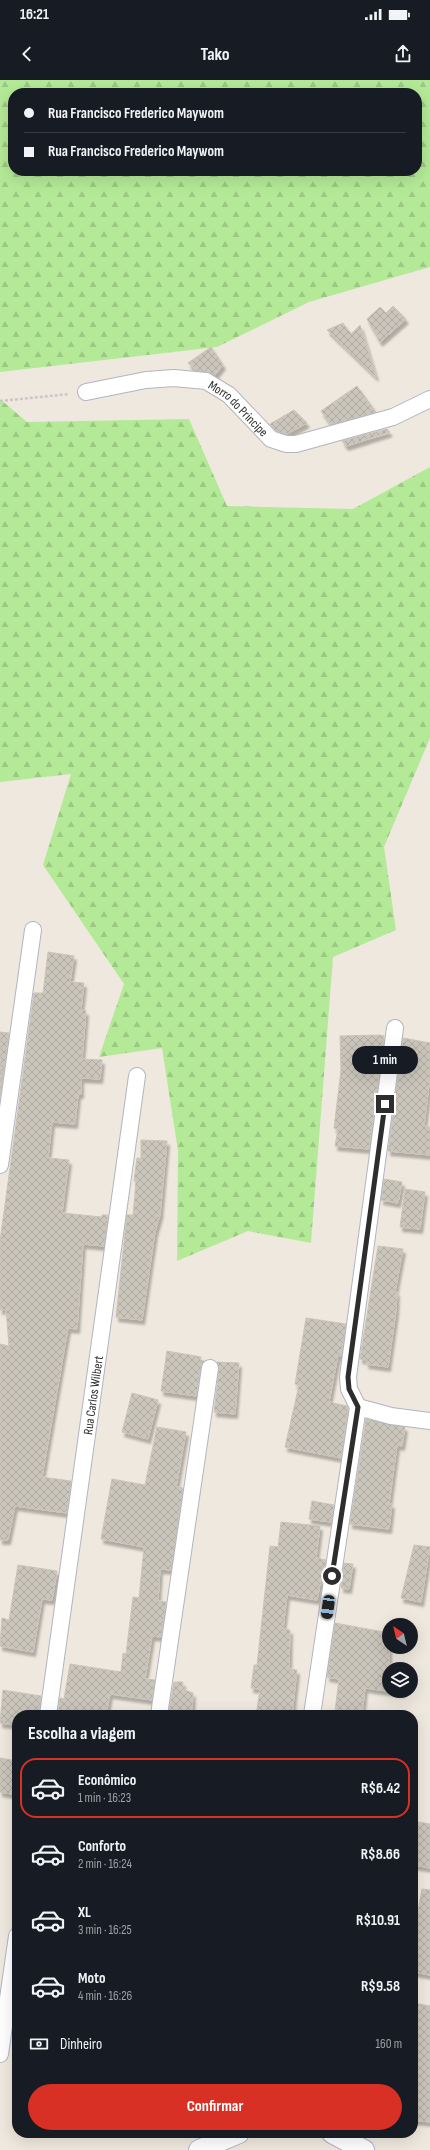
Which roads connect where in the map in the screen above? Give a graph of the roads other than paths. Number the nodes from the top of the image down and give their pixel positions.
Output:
1 (86, 392) road end
2 (430, 399) edge
3 (33, 930) dead end
4 (396, 1028) dead end
5 (137, 1076) dead end
6 (0, 1165) edge
7 (210, 1368) dead end
8 (358, 1407) junction
9 (430, 1421) edge
10 (49, 1710) edge
11 (160, 1710) edge
12 (313, 1710) edge
13 (12, 1971) edge
14 (0, 2054) edge
15 (227, 2138) edge
16 (341, 2138) edge
17 (199, 2150) edge
18 (364, 2150) edge

1 - 2 street, Morro do Principe
3 - 6 street
4 - 8 street
5 - 10 street, Rua Carlos Wilbert
7 - 11 street
8 - 9 street
8 - 12 street
13 - 14 street
15 - 17 street
16 - 18 street

